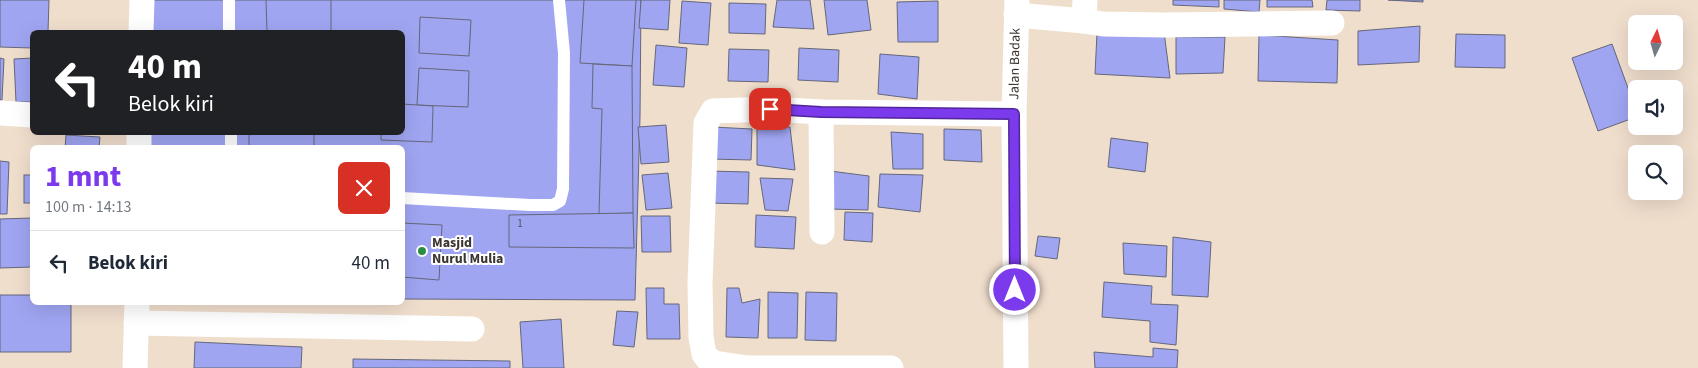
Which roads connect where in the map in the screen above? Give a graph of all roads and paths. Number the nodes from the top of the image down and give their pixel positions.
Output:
1 (142, 0) edge
2 (229, 0) edge
3 (560, 0) edge
4 (1016, 7) edge
5 (1084, 11) edge
6 (1332, 23) dead end
7 (141, 30) edge
8 (230, 30) edge
9 (821, 112) junction
10 (0, 113) edge
11 (1014, 114) junction
12 (30, 115) edge
13 (405, 198) edge
14 (822, 232) dead end
15 (136, 312) edge
16 (472, 329) dead end
17 (135, 368) edge
18 (891, 368) edge
19 (1016, 368) edge

1 - 7 street
2 - 8 lane
3 - 13 lane
4 - 5 street
4 - 11 street, Jalan Badak
5 - 6 street
9 - 11 street
9 - 14 street
9 - 18 street
10 - 12 street
11 - 19 street, Jalan Badak
15 - 16 street
15 - 17 street

